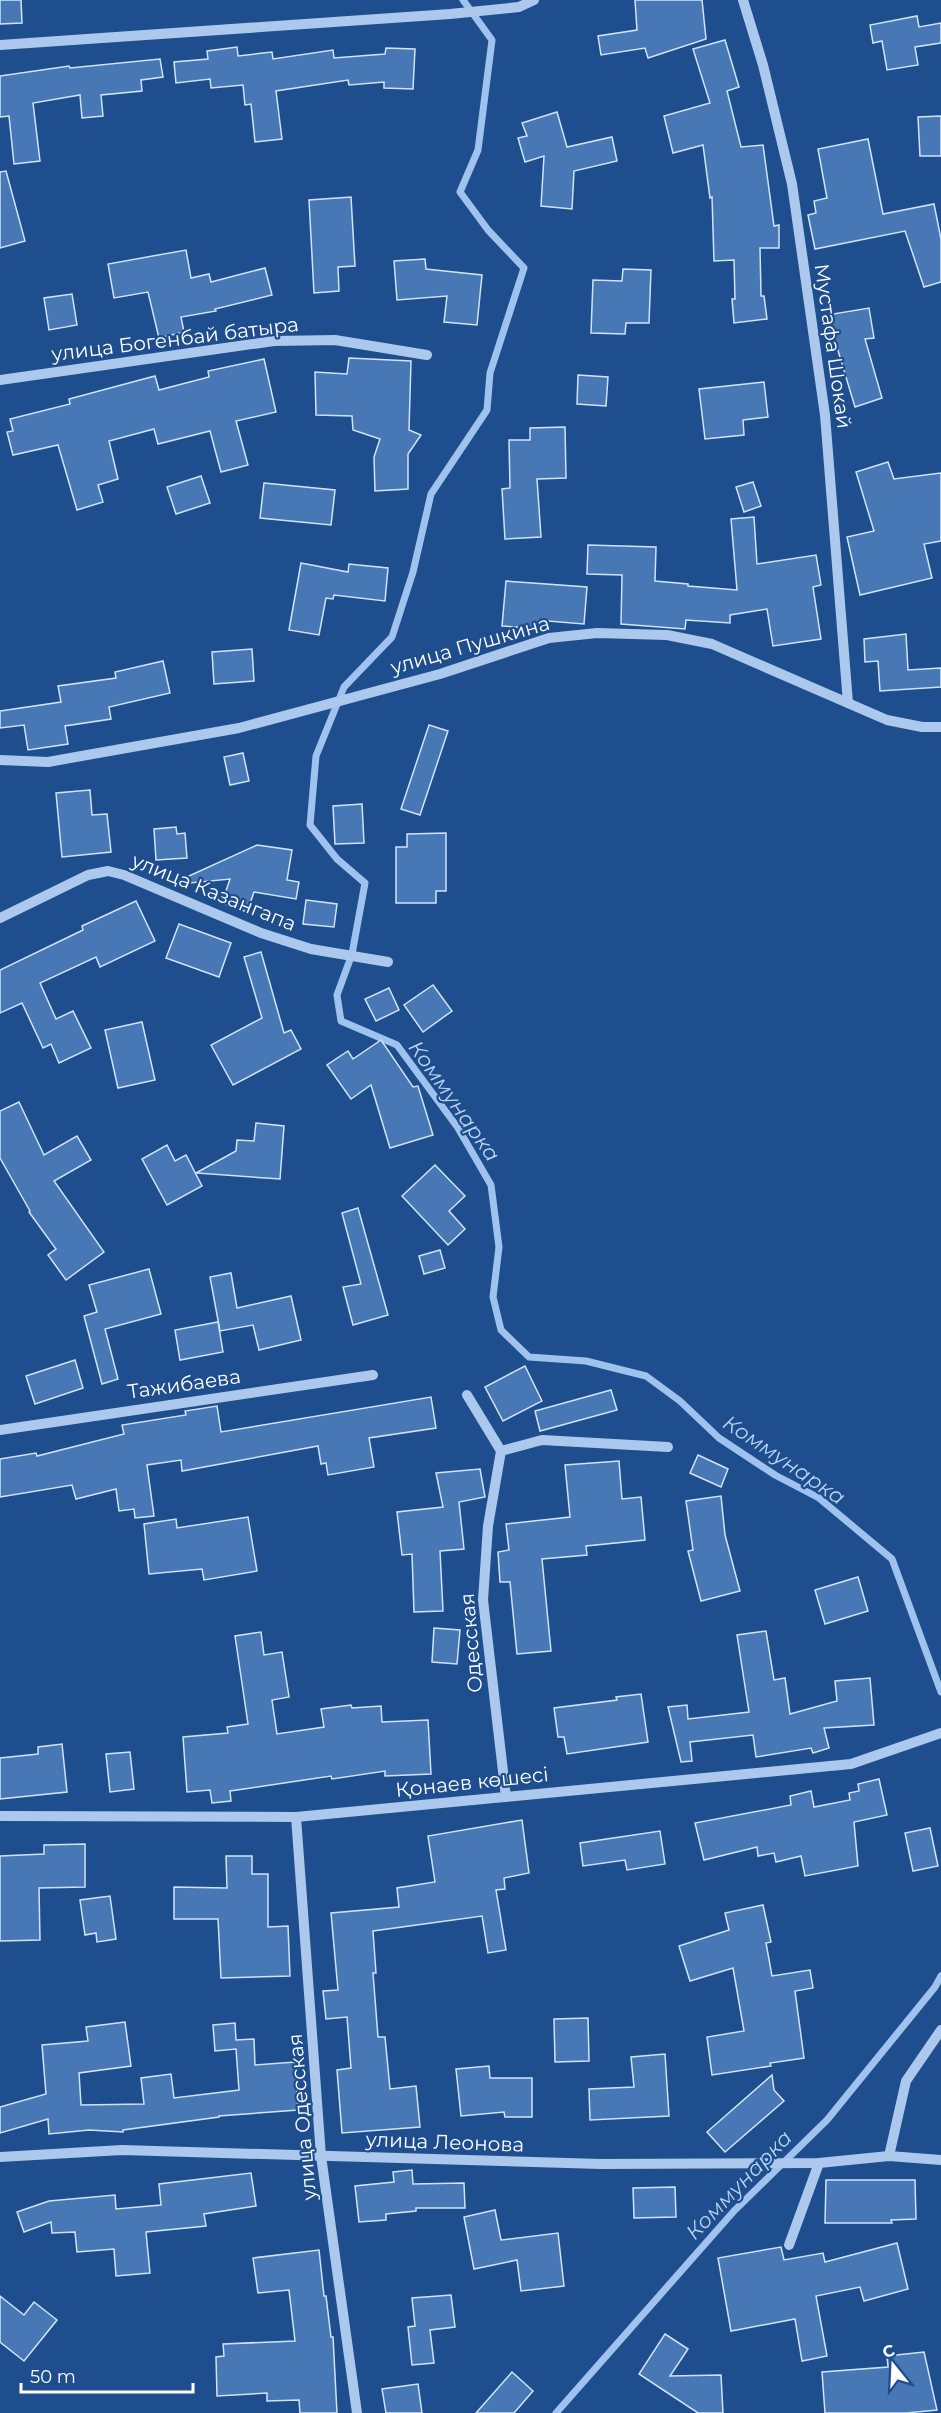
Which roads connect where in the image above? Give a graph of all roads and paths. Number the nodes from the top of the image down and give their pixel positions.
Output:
1 (534, 0) edge
2 (743, 0) edge
3 (0, 45) edge
4 (427, 355) dead end
5 (0, 380) edge
6 (848, 703) junction
7 (941, 727) edge
8 (0, 760) edge
9 (0, 918) edge
10 (387, 962) dead end
11 (373, 1375) dead end
12 (467, 1395) dead end
13 (0, 1430) edge
14 (668, 1447) dead end
15 (501, 1451) junction
16 (941, 1733) edge
17 (506, 1797) junction
18 (0, 1816) edge
19 (296, 1817) junction
20 (941, 2030) edge
21 (321, 2156) junction
22 (889, 2156) junction
23 (0, 2157) edge
24 (941, 2160) edge
25 (819, 2163) junction
26 (789, 2245) dead end
27 (357, 2413) edge

1 - 3 street
2 - 6 street, Мустафа Шокай
4 - 5 street, улица Богенбай батыра
6 - 7 street, улица Пушкина
6 - 8 street, улица Пушкина
9 - 10 street, улица Казангапа
11 - 13 street, Тажибаева
12 - 15 street
14 - 15 street
15 - 17 street, Одесская
16 - 17 street, Қонаев көшесі
17 - 19 street, Қонаев көшесі
18 - 19 street, Қонаев көшесі
19 - 21 street, улица Одесская
20 - 22 street
21 - 23 street, улица Леонова
21 - 25 street, улица Леонова
21 - 27 street, улица Одесская
22 - 24 street, улица Леонова
22 - 25 street, улица Леонова
25 - 26 street

